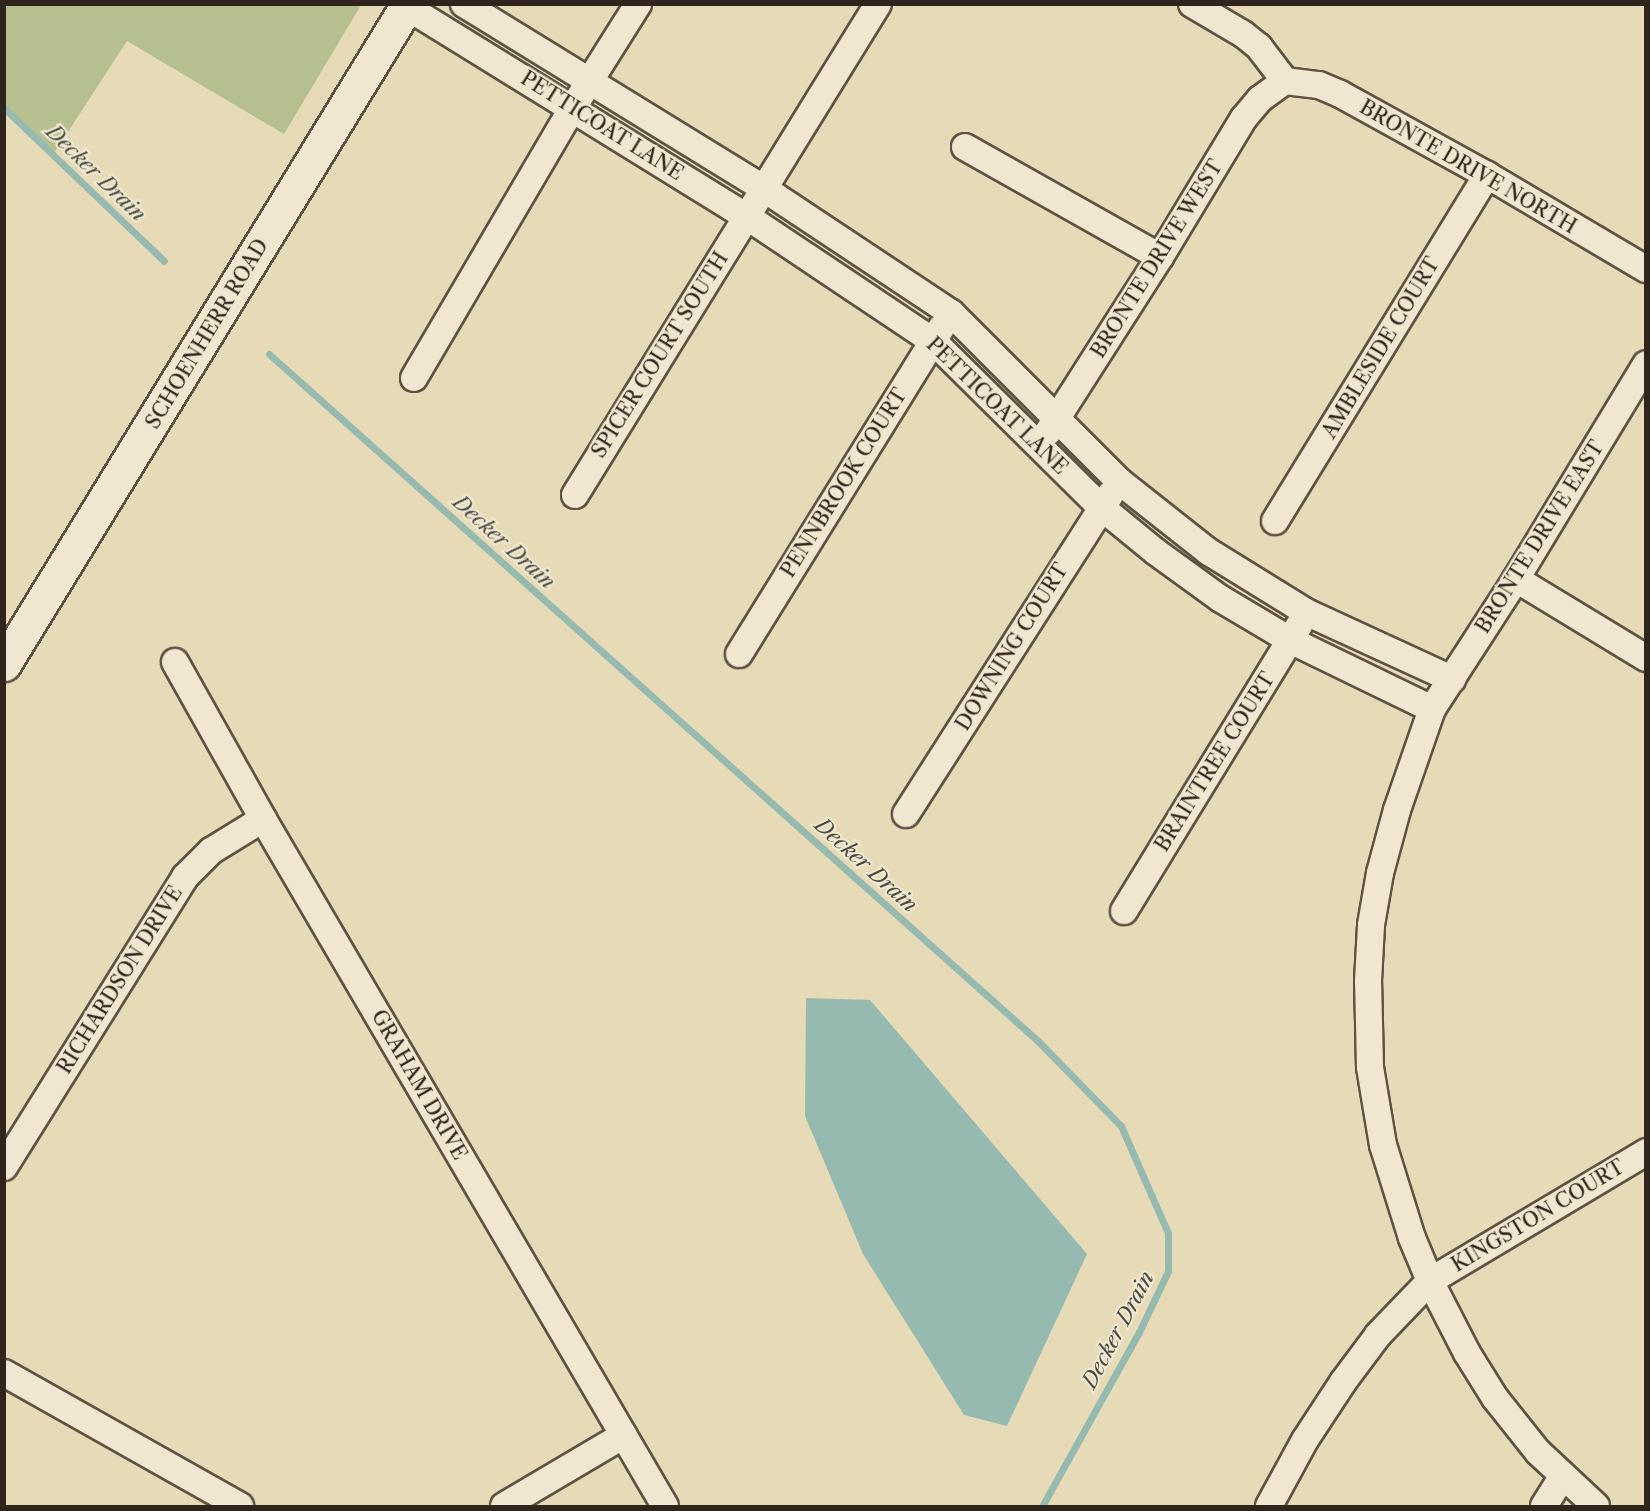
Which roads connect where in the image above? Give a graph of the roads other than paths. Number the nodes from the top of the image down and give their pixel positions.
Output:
1 (464, 4) edge
2 (638, 4) edge
3 (878, 4) edge
4 (1192, 4) edge
5 (408, 6) edge
6 (1285, 81) junction
7 (589, 82) junction
8 (572, 109) junction
9 (964, 147) dead end
10 (1487, 175) junction
11 (763, 188) junction
12 (746, 216) junction
13 (1160, 257) junction
14 (1646, 269) edge
15 (951, 313) junction
16 (933, 341) junction
17 (1646, 364) edge
18 (414, 378) dead end
19 (1057, 418) junction
20 (1038, 447) junction
21 (1119, 481) junction
22 (575, 495) dead end
23 (1101, 507) junction
24 (1275, 521) dead end
25 (1516, 579) junction
26 (1306, 612) junction
27 (1290, 640) junction
28 (739, 654) dead end
29 (1646, 658) edge
30 (175, 662) dead end
31 (4, 664) edge
32 (1452, 679) junction
33 (1432, 709) junction
34 (906, 814) dead end
35 (263, 819) junction
36 (1124, 911) dead end
37 (1646, 1152) edge
38 (4, 1167) edge
39 (1430, 1281) junction
40 (4, 1373) edge
41 (624, 1435) junction
42 (1562, 1477) junction
43 (240, 1506) edge
44 (504, 1506) edge
45 (665, 1506) edge
46 (1269, 1506) edge
47 (1544, 1506) edge
48 (1596, 1506) edge

1 - 7 street, PETTICOAT LANE
2 - 7 street
3 - 11 street, SPICER COURT SOUTH
4 - 6 street
5 - 8 street, PETTICOAT LANE
5 - 31 street, SCHOENHERR ROAD
6 - 10 street, BRONTE DRIVE NORTH
6 - 13 street, BRONTE DRIVE WEST
7 - 8 street
7 - 11 street, PETTICOAT LANE
8 - 12 street, PETTICOAT LANE
8 - 18 street
9 - 13 street
10 - 14 street, BRONTE DRIVE NORTH
10 - 24 street, AMBLESIDE COURT
11 - 12 street, SPICER COURT SOUTH
11 - 15 street, PETTICOAT LANE
12 - 16 street, PETTICOAT LANE
12 - 22 street, SPICER COURT SOUTH
13 - 19 street, BRONTE DRIVE WEST
15 - 16 street, PENNBROOK COURT
15 - 19 street, PETTICOAT LANE
16 - 20 street, PETTICOAT LANE
16 - 28 street, PENNBROOK COURT
17 - 25 street, BRONTE DRIVE EAST
19 - 20 street, BRONTE DRIVE WEST
19 - 21 street, PETTICOAT LANE
20 - 23 street, PETTICOAT LANE
21 - 23 street, DOWNING COURT
21 - 26 street, PETTICOAT LANE
23 - 27 street, PETTICOAT LANE
23 - 34 street, DOWNING COURT
25 - 29 street
25 - 32 street, BRONTE DRIVE EAST
26 - 27 street, BRAINTREE COURT
26 - 32 street, PETTICOAT LANE
27 - 33 street, PETTICOAT LANE
27 - 36 street, BRAINTREE COURT
30 - 35 street, GRAHAM DRIVE
32 - 33 street, BRONTE DRIVE EAST
33 - 39 street, BRONTE DRIVE EAST
35 - 38 street, RICHARDSON DRIVE
35 - 41 street, GRAHAM DRIVE
37 - 39 street, KINGSTON COURT
39 - 42 street, BRONTE DRIVE EAST
39 - 46 street, KINGSTON COURT
40 - 43 street
41 - 44 street
41 - 45 street, GRAHAM DRIVE
42 - 47 street
42 - 48 street, BRONTE DRIVE EAST

